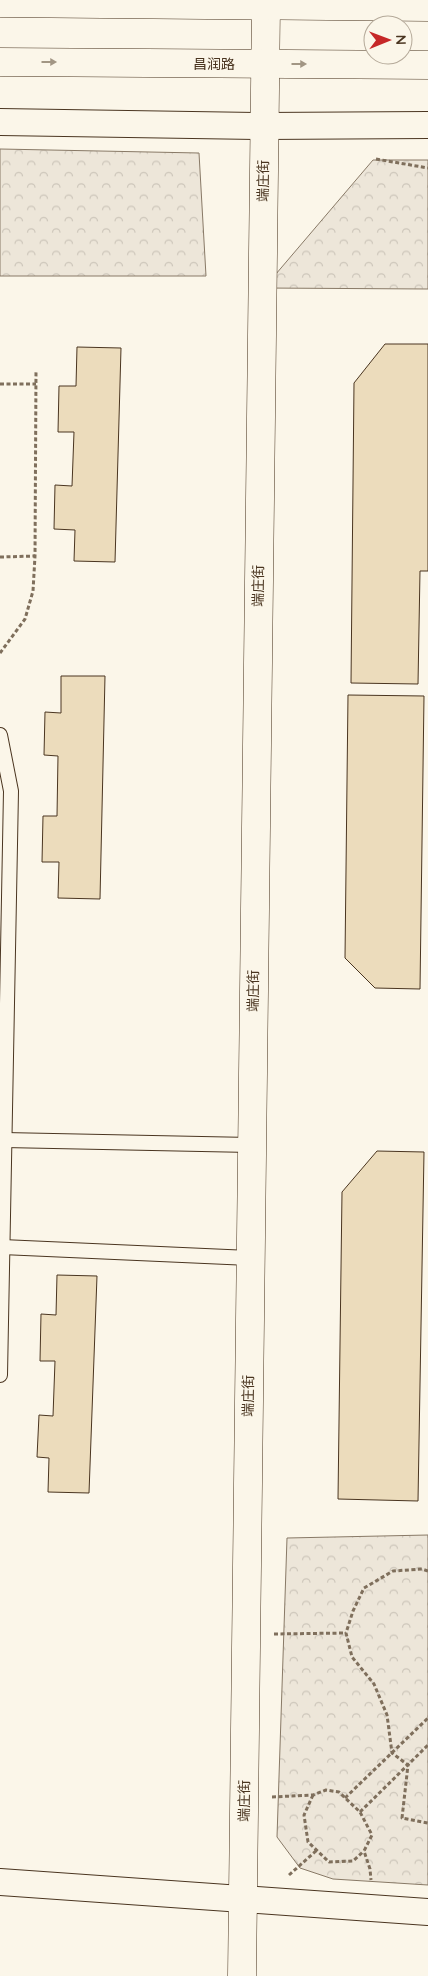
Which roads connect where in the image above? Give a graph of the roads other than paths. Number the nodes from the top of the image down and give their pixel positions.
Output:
1 (0, 3) edge
2 (266, 7) junction
3 (428, 7) edge
4 (0, 62) edge
5 (264, 64) junction
6 (428, 65) edge
7 (0, 122) edge
8 (428, 125) edge
9 (263, 126) junction
10 (0, 735) edge
11 (4, 1140) junction
12 (252, 1145) junction
13 (2, 1247) junction
14 (250, 1258) junction
15 (0, 1375) edge
16 (0, 1882) edge
17 (243, 1899) junction
18 (428, 1912) edge
19 (242, 1976) edge

1 - 2 street
2 - 3 street
2 - 5 street, 端庄街
4 -> 5 street, 昌润路
5 -> 6 street, 昌润路
5 - 9 street, 端庄街
7 - 9 street
8 - 9 street
9 - 12 street, 端庄街
10 - 11 lane
11 - 12 lane
11 - 13 lane
12 - 14 street, 端庄街
13 - 14 lane
13 - 15 lane
14 - 17 street, 端庄街
16 - 17 street
17 - 18 street
17 - 19 street, 端庄街

